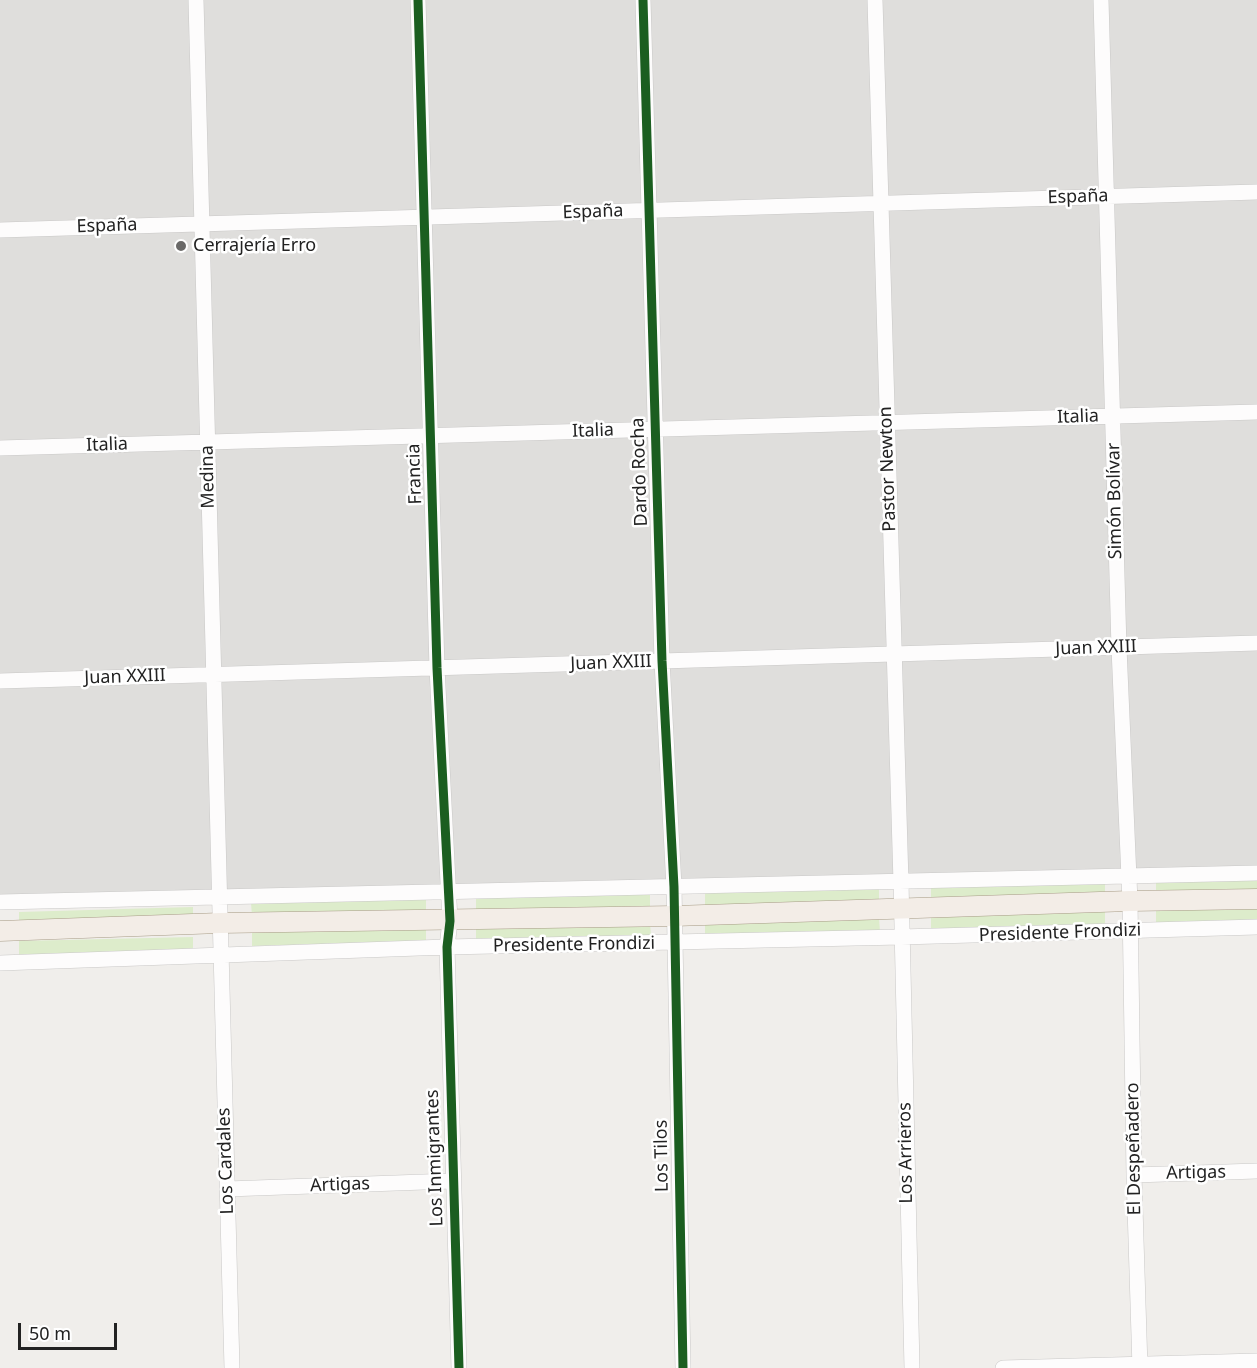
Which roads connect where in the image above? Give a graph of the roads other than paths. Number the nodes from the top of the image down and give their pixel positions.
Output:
1 (196, 0) edge
2 (418, 0) edge
3 (643, 0) edge
4 (875, 0) edge
5 (1101, 0) edge
6 (1257, 192) edge
7 (1107, 196) junction
8 (882, 203) junction
9 (650, 210) junction
10 (425, 217) junction
11 (201, 224) junction
12 (0, 230) edge
13 (1257, 412) edge
14 (1113, 416) junction
15 (887, 423) junction
16 (656, 430) junction
17 (431, 436) junction
18 (207, 442) junction
19 (0, 448) edge
20 (1257, 643) edge
21 (1119, 648) junction
22 (893, 654) junction
23 (662, 661) junction
24 (437, 668) junction
25 (213, 675) junction
26 (0, 681) edge
27 (1257, 873) edge
28 (1129, 874) junction
29 (901, 882) junction
30 (674, 887) junction
31 (448, 892) junction
32 (219, 898) junction
33 (1257, 899) edge
34 (1130, 901) junction
35 (0, 902) edge
36 (901, 910) junction
37 (674, 916) junction
38 (450, 921) junction
39 (220, 923) junction
40 (1257, 927) edge
41 (1131, 930) junction
42 (0, 931) edge
43 (901, 937) junction
44 (674, 943) junction
45 (447, 947) junction
46 (220, 955) junction
47 (0, 963) edge
48 (1257, 1171) edge
49 (1134, 1174) junction
50 (452, 1181) junction
51 (227, 1189) junction
52 (1257, 1361) edge
53 (1140, 1366) edge
54 (232, 1368) edge
55 (459, 1368) edge
56 (683, 1368) edge
57 (912, 1368) edge
58 (1003, 1368) edge

1 - 11 street, Medina
2 - 10 street, Francia
3 - 9 street, Dardo Rocha
4 - 8 street, Pastor Newton
5 - 7 street, Simón Bolívar
6 - 7 street, España
7 - 8 street, España
7 - 14 street, Simón Bolívar
8 - 9 street, España
8 - 15 street, Pastor Newton
9 - 10 street, España
9 - 16 street, Dardo Rocha
10 - 11 street, España
10 - 17 street, Francia
11 - 12 street, España
11 - 18 street, Medina
13 - 14 street, Italia
14 - 15 street, Italia
14 - 21 street, Simón Bolívar
15 - 16 street, Italia
15 - 22 street, Pastor Newton
16 - 17 street, Italia
16 - 23 street, Dardo Rocha
17 - 18 street, Italia
17 - 24 street, Francia
18 - 19 street, Italia
18 - 25 street, Medina
20 - 21 street, Juan XXIII
21 - 22 street, Juan XXIII
21 - 28 street, Simón Bolívar
22 - 23 street, Juan XXIII
22 - 29 street, Pastor Newton
23 - 24 street, Juan XXIII
23 - 30 street, Dardo Rocha
24 - 25 street, Juan XXIII
24 - 31 street, Francia
25 - 26 street, Juan XXIII
25 - 32 street, Medina
27 - 28 street
28 - 29 street
28 - 34 street, Simón Bolívar
29 - 30 street
29 - 36 street, Pastor Newton
30 - 31 street
30 - 37 street, Dardo Rocha
31 - 32 street
31 - 38 street, Francia
32 - 35 street
32 - 39 street, Medina
33 - 34 main road, Presidente Frondizi
34 - 36 main road, Presidente Frondizi
34 - 41 street, Simón Bolívar
36 - 37 main road, Presidente Frondizi
36 - 43 street, Pastor Newton
37 - 38 main road, Presidente Frondizi
37 - 44 street, Dardo Rocha
38 - 39 main road, Presidente Frondizi
38 - 45 street, Francia
39 - 42 main road, Presidente Frondizi
39 - 46 street, Medina
40 - 41 street, Presidente Frondizi
41 - 43 street, Presidente Frondizi
41 - 49 street, El Despeñadero
43 - 44 street, Presidente Frondizi
43 - 57 street, Los Arrieros
44 - 45 street, Presidente Frondizi
44 - 56 street, Los Tilos
45 - 46 street, Presidente Frondizi
45 - 50 street, Los Inmigrantes
46 - 47 street, Presidente Frondizi
46 - 51 street, Los Cardales
48 - 49 street, Artigas
49 - 53 street, El Despeñadero
50 - 51 street, Artigas
50 - 55 street, Los Inmigrantes
51 - 54 street, Los Cardales
52 - 53 street
53 - 58 street

